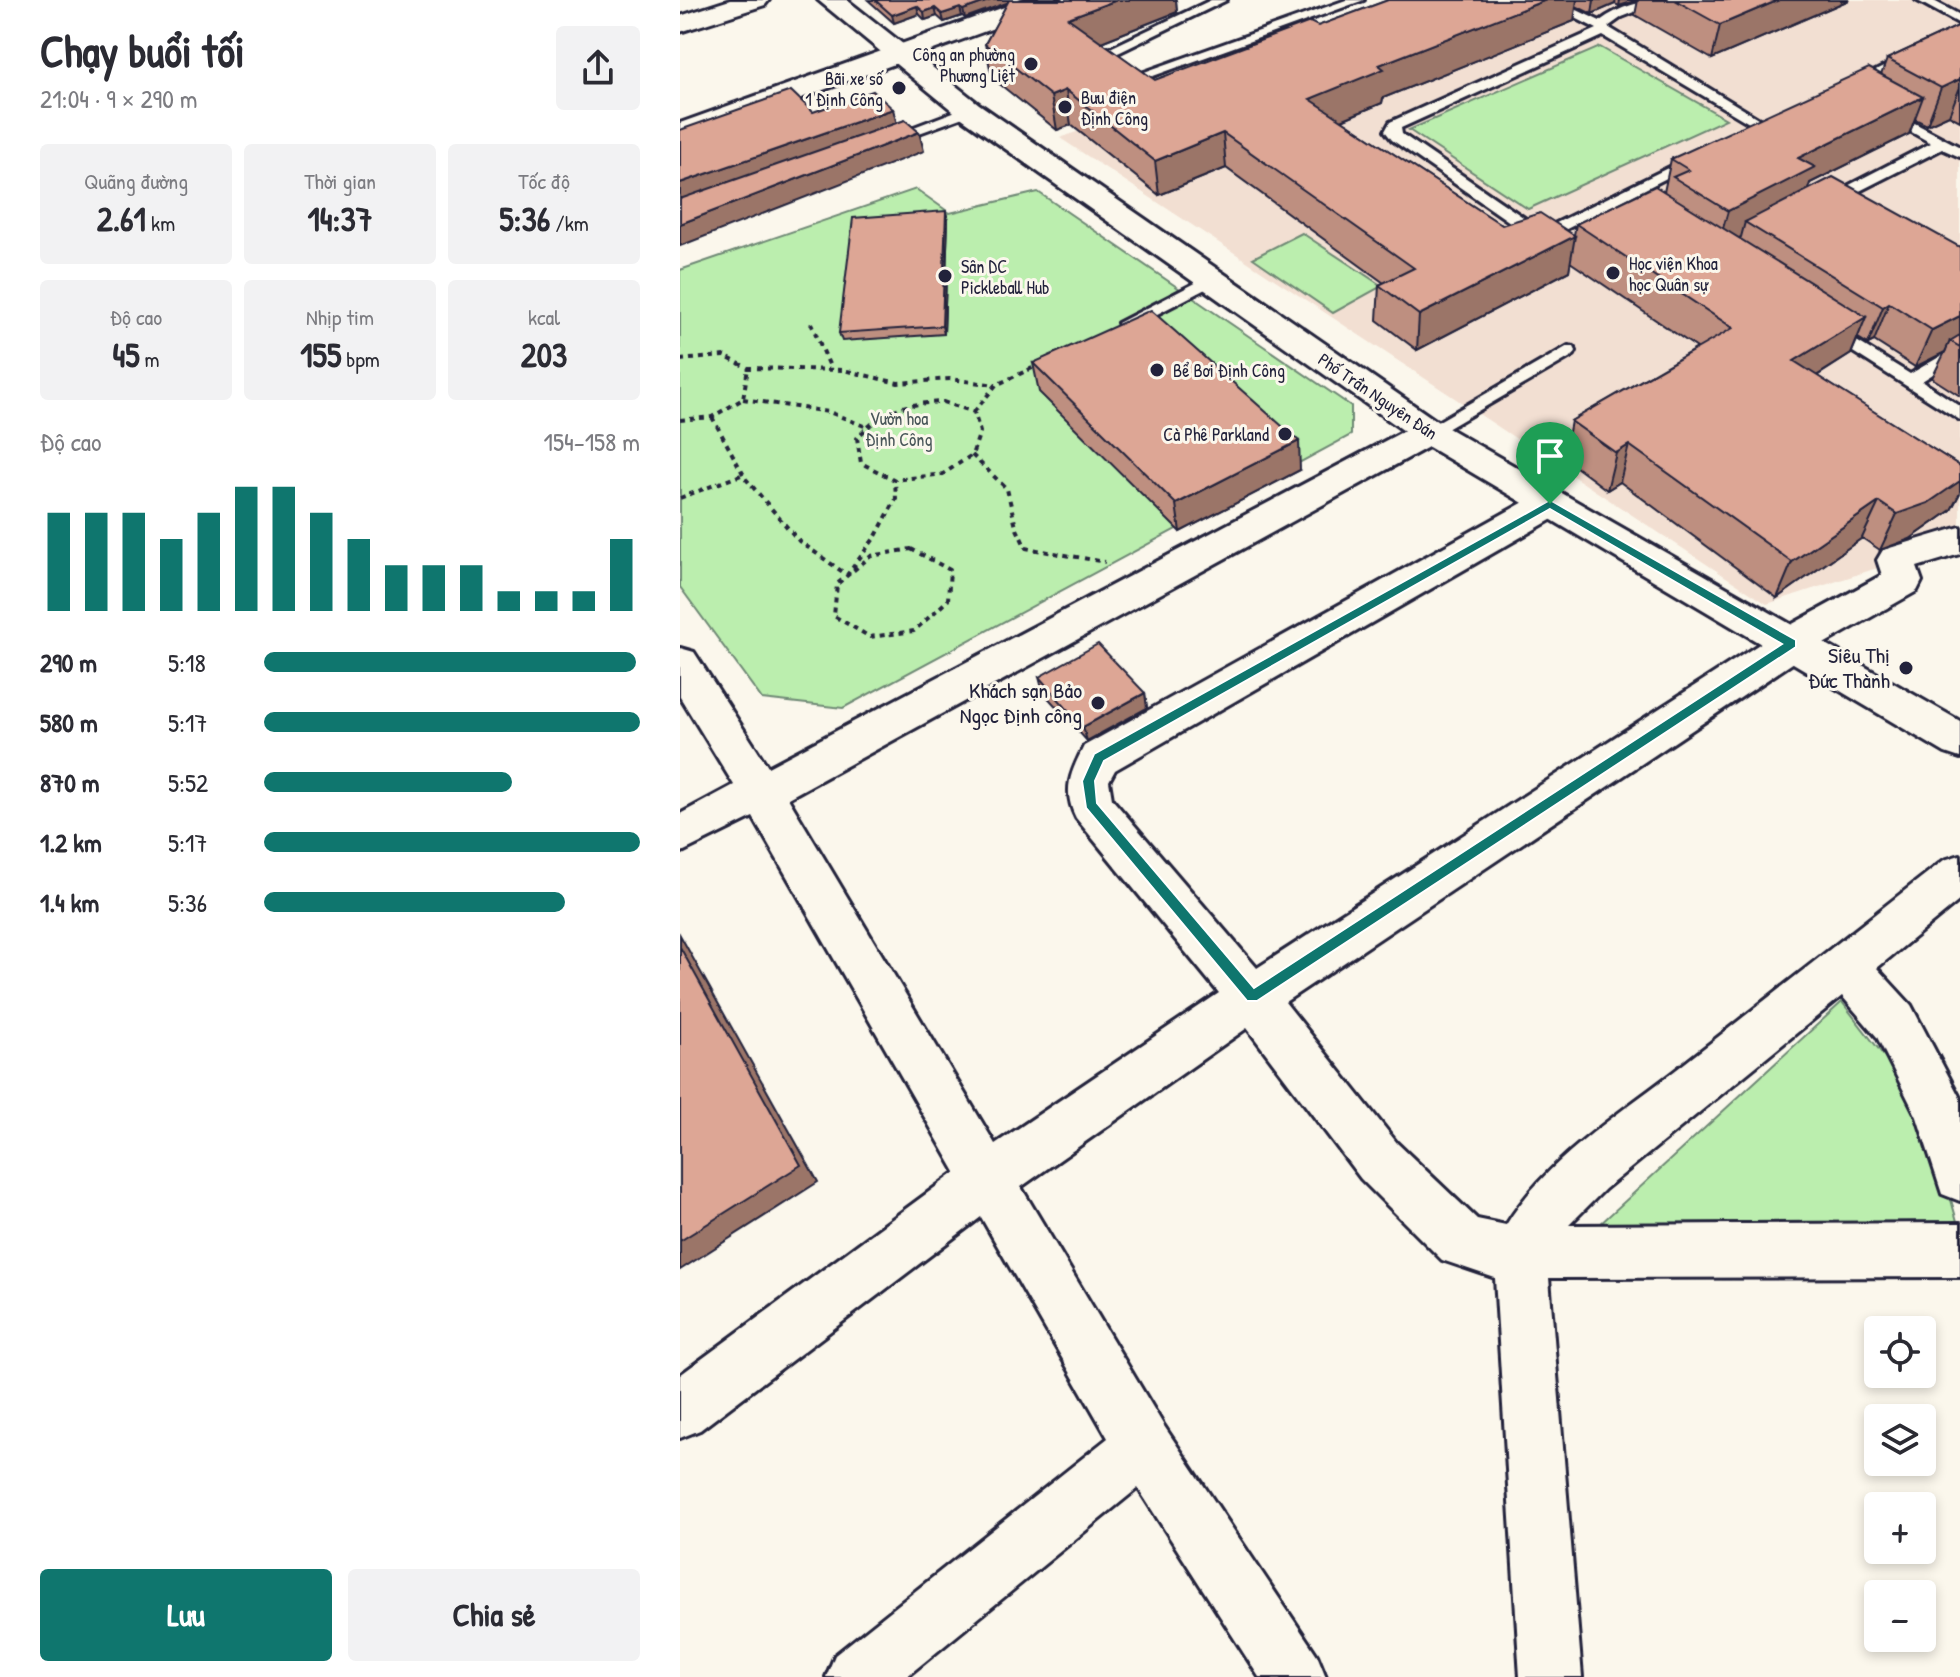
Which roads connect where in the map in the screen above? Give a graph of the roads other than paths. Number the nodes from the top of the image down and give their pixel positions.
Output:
1 (756, 0) edge
2 (831, 0) edge
3 (1048, 0) edge
4 (1221, 0) edge
5 (1358, 0) edge
6 (1546, 0) edge
7 (1660, 0) edge
8 (1922, 0) edge
9 (1960, 20) edge
10 (680, 24) edge
11 (1602, 28) junction
12 (1960, 32) edge
13 (1113, 50) edge
14 (898, 56) junction
15 (1126, 81) edge
16 (1846, 94) edge
17 (1873, 105) edge
18 (969, 110) junction
19 (680, 133) edge
20 (1750, 133) edge
21 (1942, 143) junction
22 (868, 146) edge
23 (1960, 153) edge
24 (1707, 155) edge
25 (1816, 208) edge
26 (1542, 236) junction
27 (1514, 248) edge
28 (1211, 280) junction
29 (1820, 323) edge
30 (1960, 350) edge
31 (1568, 351) dead end
32 (1045, 362) edge
33 (1910, 381) junction
34 (1960, 414) edge
35 (1429, 432) junction
36 (1550, 504) junction
37 (1960, 540) edge
38 (1792, 643) junction
39 (680, 663) edge
40 (1960, 741) edge
41 (762, 793) junction
42 (680, 835) edge
43 (1960, 874) edge
44 (1843, 964) junction
45 (1252, 997) junction
46 (1960, 1176) edge
47 (989, 1179) junction
48 (1960, 1250) edge
49 (1520, 1252) junction
50 (680, 1410) edge
51 (1144, 1446) junction
52 (857, 1677) edge
53 (1295, 1677) edge
54 (1551, 1677) edge

1 - 10 street
2 - 14 street, Phố Trần Nguyên Đán
3 - 14 street
4 - 13 lane
5 - 15 lane
6 - 11 lane
7 - 11 lane
8 - 9 lane
11 - 20 lane
11 - 26 lane
12 - 16 lane
14 - 18 street, Phố Trần Nguyên Đán
14 - 19 street
17 - 21 lane
18 - 22 lane
18 - 28 street, Phố Trần Nguyên Đán
21 - 23 lane
21 - 25 lane
24 - 26 lane
26 - 27 lane
28 - 32 lane
28 - 35 street, Phố Trần Nguyên Đán
29 - 33 lane
30 - 33 lane
31 - 35 lane
33 - 34 lane
35 - 36 street, Phố Trần Nguyên Đán
35 - 41 street
36 - 38 street, Phố Trần Nguyên Đán
36 - 45 street
37 - 38 street
38 - 40 street, Phố Trần Nguyên Đán
38 - 45 street
39 - 41 street
41 - 42 street
41 - 47 street
43 - 44 street
44 - 46 street
44 - 49 street
45 - 47 street
45 - 49 street
47 - 50 street
47 - 51 street
48 - 49 street
49 - 54 street
51 - 52 street
51 - 53 street

